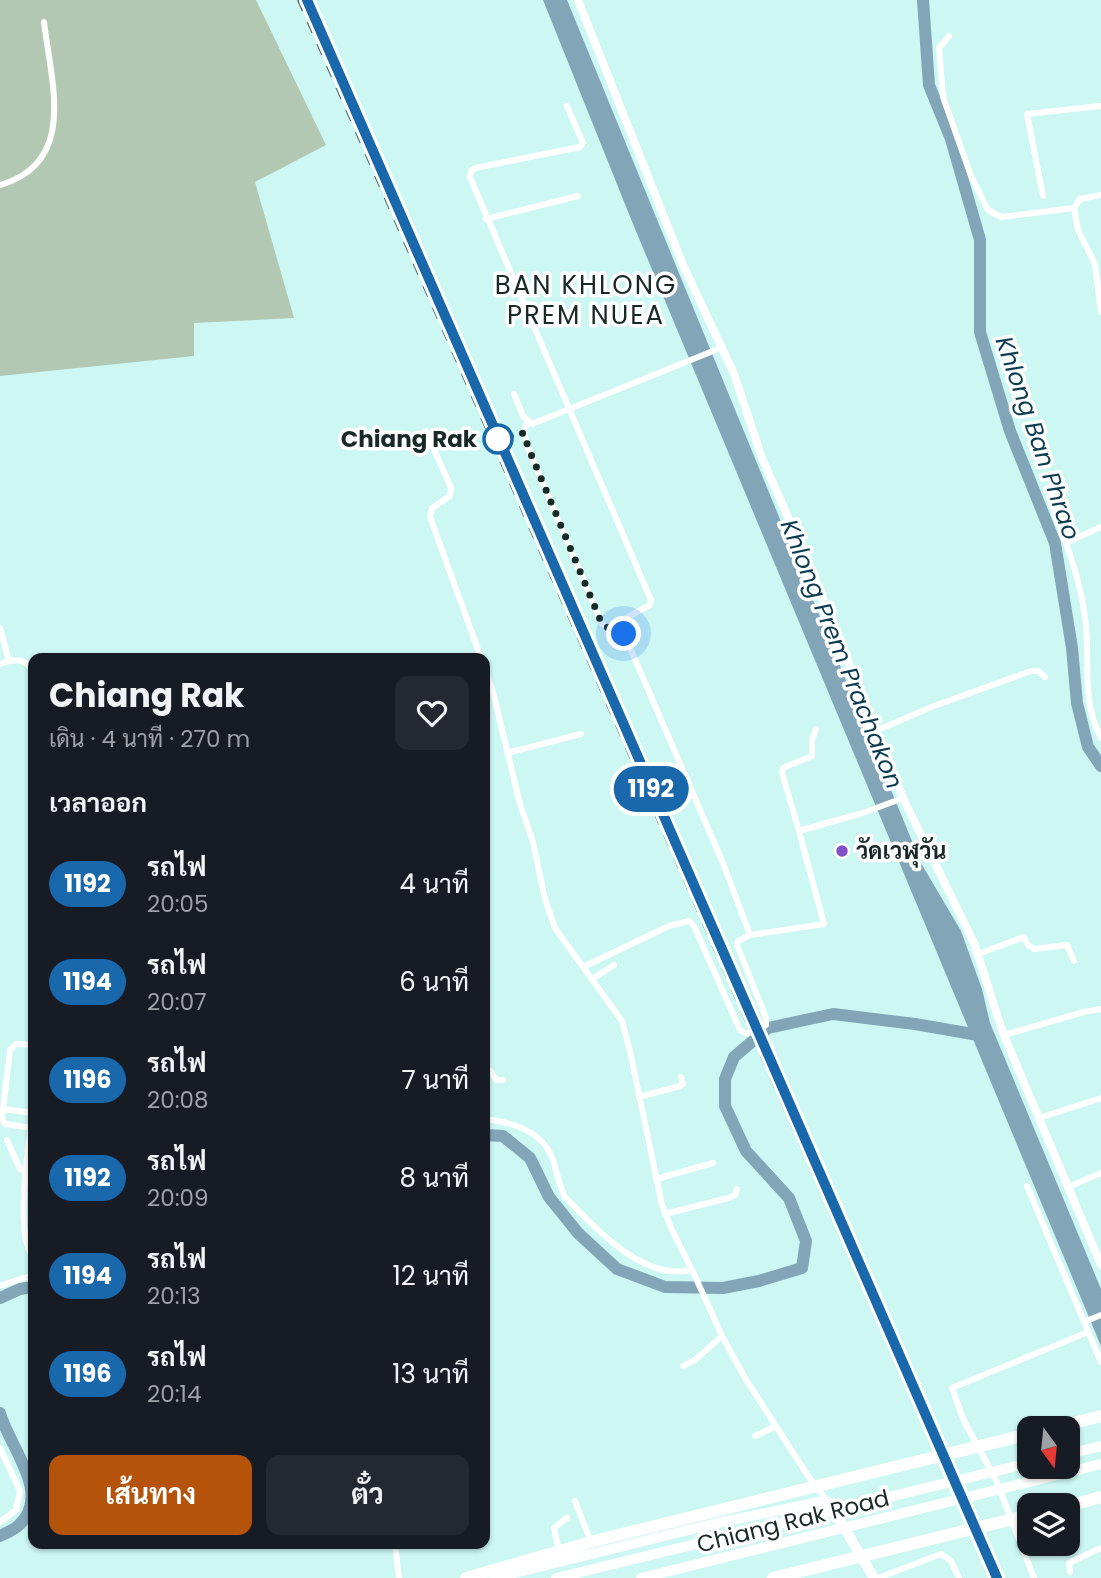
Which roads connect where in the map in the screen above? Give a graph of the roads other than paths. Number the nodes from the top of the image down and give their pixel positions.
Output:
1 (578, 0) edge
2 (44, 22) dead end
3 (949, 36) dead end
4 (567, 106) dead end
5 (1101, 106) edge
6 (0, 185) edge
7 (1101, 195) edge
8 (578, 196) dead end
9 (1042, 196) dead end
10 (1074, 208) junction
11 (486, 219) junction
12 (1101, 312) edge
13 (720, 348) junction
14 (514, 394) dead end
15 (568, 409) junction
16 (527, 422) junction
17 (426, 431) dead end
18 (1051, 503) dead end
19 (1101, 527) edge
20 (1066, 542) junction
21 (0, 628) edge
22 (622, 628) junction
23 (479, 653) edge
24 (9, 661) junction
25 (0, 664) edge
26 (28, 665) edge
27 (1045, 677) dead end
28 (490, 684) edge
29 (816, 729) dead end
30 (875, 731) junction
31 (581, 734) dead end
32 (1101, 738) edge
33 (507, 753) junction
34 (900, 800) junction
35 (799, 831) junction
36 (750, 936) junction
37 (978, 954) junction
38 (1073, 961) dead end
39 (614, 965) dead end
40 (583, 967) junction
41 (592, 979) junction
42 (1101, 1009) edge
43 (1004, 1035) junction
44 (28, 1045) edge
45 (490, 1070) edge
46 (681, 1077) dead end
47 (503, 1080) dead end
48 (639, 1097) junction
49 (1101, 1098) edge
50 (3, 1109) junction
51 (28, 1112) edge
52 (1039, 1118) junction
53 (490, 1120) edge
54 (28, 1127) edge
55 (7, 1140) dead end
56 (713, 1163) dead end
57 (28, 1172) edge
58 (1101, 1173) edge
59 (28, 1178) edge
60 (656, 1179) junction
61 (25, 1185) joint
62 (1027, 1186) dead end
63 (1068, 1187) junction
64 (737, 1189) dead end
65 (665, 1214) junction
66 (23, 1227) junction
67 (28, 1228) edge
68 (28, 1249) edge
69 (1101, 1265) edge
70 (693, 1272) junction
71 (28, 1277) edge
72 (0, 1286) edge
73 (1101, 1315) edge
74 (1085, 1321) junction
75 (1088, 1332) junction
76 (722, 1336) junction
77 (1101, 1362) edge
78 (683, 1366) dead end
79 (1101, 1416) edge
80 (1080, 1421) edge
81 (776, 1426) junction
82 (755, 1436) dead end
83 (1017, 1437) edge
84 (1101, 1446) edge
85 (0, 1448) edge
86 (1080, 1451) edge
87 (1101, 1464) edge
88 (1017, 1466) edge
89 (1101, 1497) edge
90 (575, 1501) dead end
91 (828, 1503) junction
92 (1080, 1503) edge
93 (567, 1518) dead end
94 (1017, 1518) edge
95 (0, 1522) edge
96 (597, 1541) junction
97 (1101, 1548) edge
98 (396, 1549) edge
99 (559, 1551) junction
100 (1070, 1572) dead end
101 (400, 1578) edge
102 (466, 1578) edge
103 (494, 1578) edge
104 (556, 1578) edge
105 (641, 1578) edge
106 (773, 1578) edge
107 (876, 1578) edge
108 (959, 1578) edge
109 (1034, 1578) edge

1 - 13 street
2 - 6 street
3 - 10 street
4 - 11 street
5 - 9 street
7 - 10 street
8 - 11 street
10 - 12 street
11 - 15 street
13 - 15 street
13 - 30 street
14 - 16 street
15 - 16 street
15 - 22 street
16 - 22 street
17 - 23 street
18 - 20 street
19 - 20 street
20 - 32 street
21 - 24 street
22 - 36 street
24 - 25 street
24 - 26 street
27 - 30 street
28 - 33 street
29 - 35 street
30 - 34 street
31 - 33 street
33 - 40 street
34 - 35 street
34 - 37 street
35 - 36 street
36 - 40 street
37 - 38 street
37 - 43 street
39 - 41 street
40 - 41 street
41 - 48 street
42 - 43 street
43 - 52 street
44 - 50 street
45 - 47 street
46 - 48 street
48 - 60 street
49 - 52 street
50 - 51 street
50 - 54 street
52 - 63 street
53 - 70 street
55 - 57 street
56 - 60 street
58 - 63 street
59 - 61 street
60 - 65 street
61 - 66 street
62 - 74 street
63 - 69 street
64 - 65 street
65 - 70 street
66 - 67 street
66 - 68 street
70 - 76 street
71 - 72 street
73 - 74 street
74 - 75 street
75 - 77 street
75 - 109 street
76 - 78 street
76 - 81 street
79 - 80 highway
81 - 82 street
81 - 91 street
83 - 96 highway
84 - 86 main road
85 - 95 street
87 - 105 main road, Chiang Rak Road
88 - 104 main road, Chiang Rak Road
89 - 92 highway
90 - 96 street
91 - 103 main road
91 - 107 main road
93 - 99 street
94 - 106 highway
96 - 99 highway
97 - 100 street
98 - 101 street
99 - 102 highway
107 - 108 street

